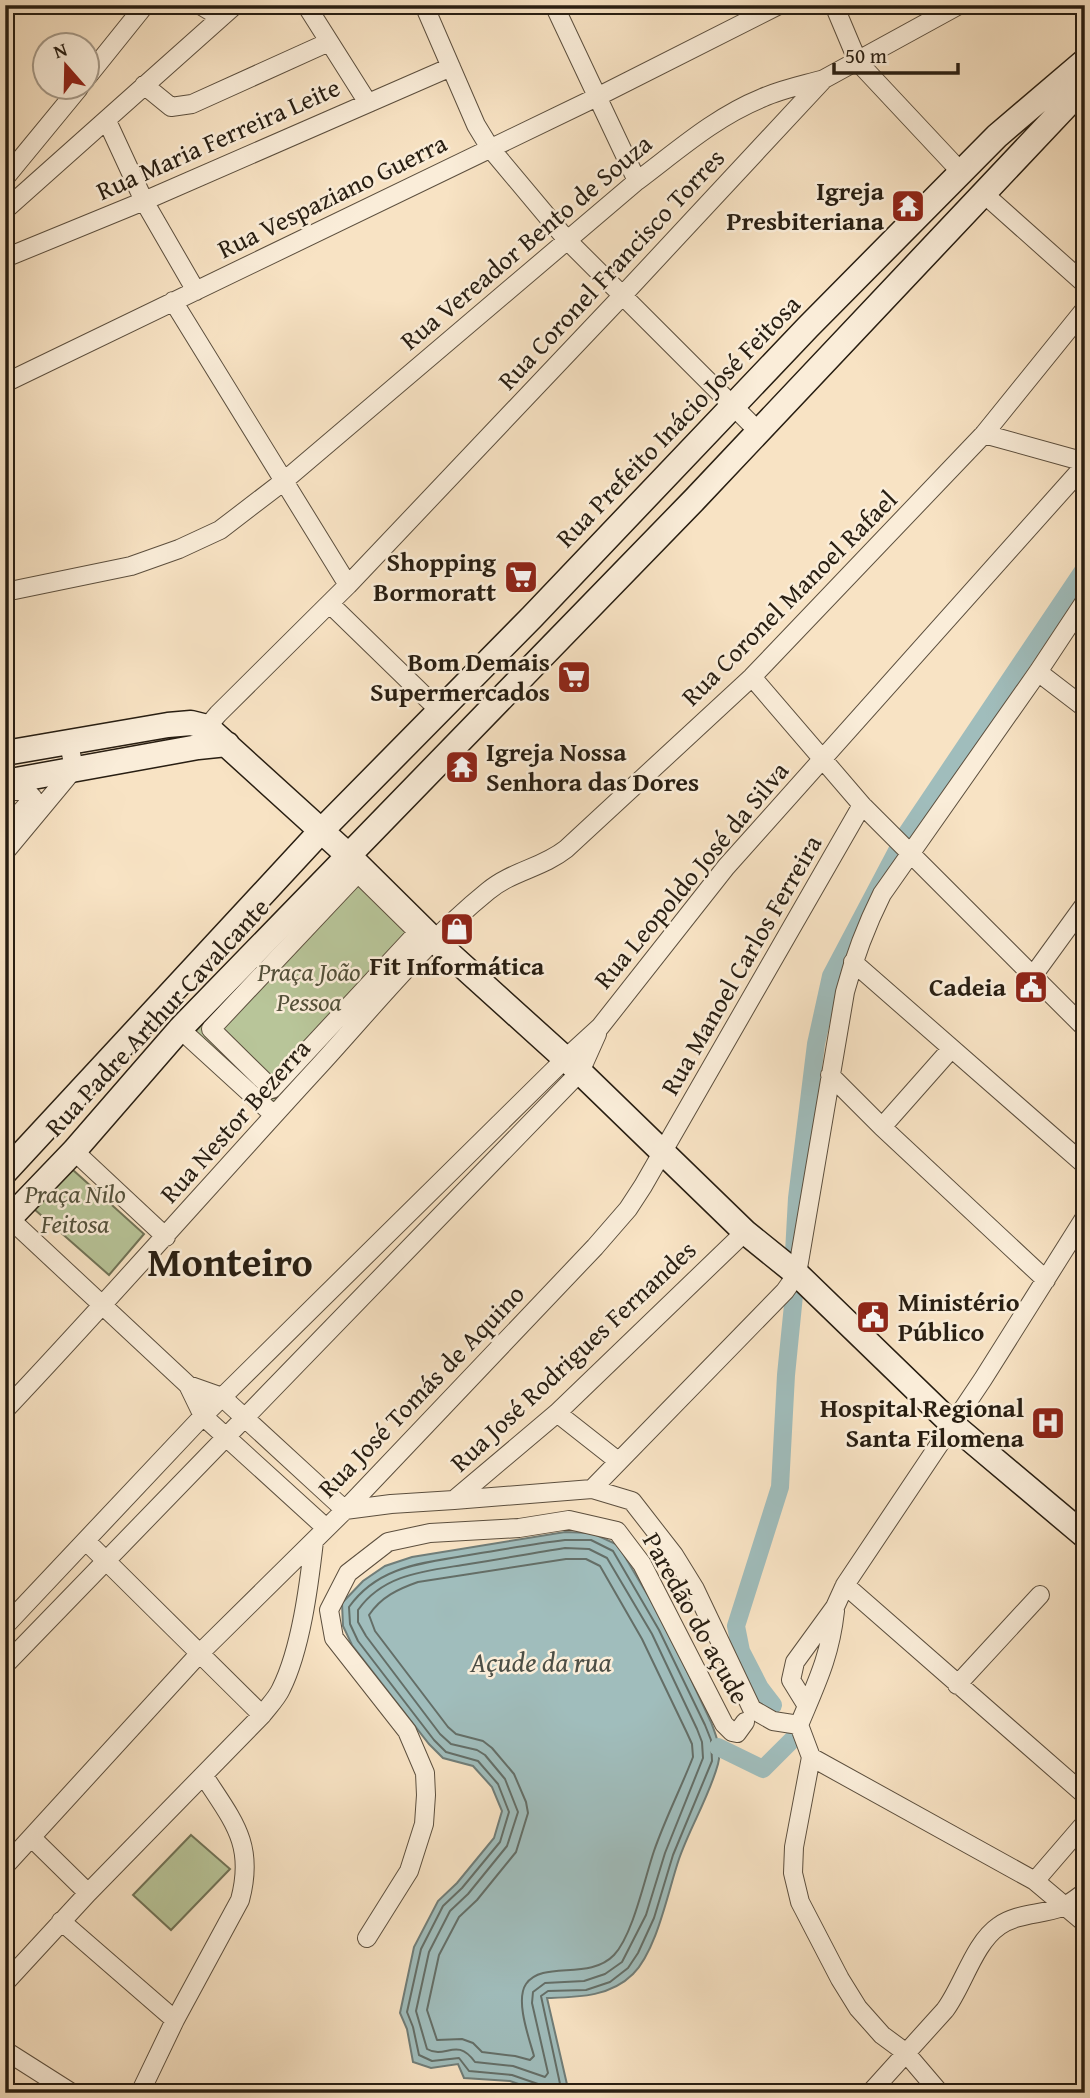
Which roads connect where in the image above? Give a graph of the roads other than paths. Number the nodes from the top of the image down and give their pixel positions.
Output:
1 (145, 5) edge
2 (200, 5) edge
3 (235, 5) edge
4 (306, 5) edge
5 (425, 5) edge
6 (554, 5) edge
7 (779, 5) edge
8 (834, 5) edge
9 (958, 5) edge
10 (220, 18) junction
11 (329, 42) junction
12 (102, 59) edge
13 (1085, 61) edge
14 (858, 62) junction
15 (451, 67) junction
16 (824, 79) junction
17 (144, 86) junction
18 (1085, 86) edge
19 (597, 97) junction
20 (67, 102) edge
21 (368, 103) junction
22 (107, 121) junction
23 (490, 148) junction
24 (961, 172) junction
25 (5, 178) edge
26 (637, 181) junction
27 (983, 193) junction
28 (144, 201) junction
29 (5, 210) edge
30 (567, 240) junction
31 (879, 255) junction
32 (5, 258) edge
33 (903, 278) junction
34 (1085, 284) edge
35 (196, 291) junction
36 (622, 296) junction
37 (173, 301) junction
38 (1085, 309) edge
39 (808, 327) junction
40 (834, 351) junction
41 (5, 383) edge
42 (733, 406) junction
43 (759, 432) junction
44 (984, 434) junction
45 (1085, 464) edge
46 (668, 474) junction
47 (284, 481) junction
48 (695, 499) junction
49 (601, 545) junction
50 (627, 568) junction
51 (348, 585) junction
52 (5, 592) edge
53 (1085, 601) edge
54 (330, 604) junction
55 (532, 617) junction
56 (557, 641) junction
57 (1038, 672) junction
58 (752, 677) junction
59 (1085, 708) edge
60 (439, 710) junction
61 (202, 737) junction
62 (69, 743) junction
63 (5, 753) edge
64 (823, 758) junction
65 (74, 769) junction
66 (5, 782) edge
67 (5, 793) edge
68 (862, 805) junction
69 (5, 830) edge
70 (321, 831) junction
71 (5, 852) edge
72 (911, 854) junction
73 (349, 856) junction
74 (1085, 904) edge
75 (426, 936) junction
76 (853, 962) junction
77 (1032, 976) junction
78 (1085, 1028) edge
79 (180, 1029) junction
80 (951, 1049) junction
81 (573, 1066) junction
82 (830, 1075) junction
83 (274, 1115) junction
84 (882, 1127) junction
85 (75, 1151) junction
86 (664, 1151) junction
87 (1085, 1165) edge
88 (5, 1172) edge
89 (1085, 1217) edge
90 (8, 1221) edge
91 (745, 1232) junction
92 (166, 1237) junction
93 (797, 1275) junction
94 (1046, 1279) junction
95 (103, 1305) junction
96 (312, 1310) junction
97 (330, 1328) junction
98 (188, 1385) junction
99 (222, 1397) junction
100 (5, 1410) edge
101 (557, 1413) junction
102 (203, 1416) junction
103 (246, 1417) junction
104 (952, 1424) junction
105 (225, 1437) junction
106 (618, 1461) junction
107 (592, 1489) junction
108 (454, 1500) junction
109 (345, 1510) junction
110 (320, 1534) junction
111 (1085, 1536) edge
112 (86, 1541) junction
113 (106, 1559) junction
114 (845, 1585) junction
115 (1040, 1595) dead end
116 (835, 1607) junction
117 (5, 1626) edge
118 (199, 1654) junction
119 (5, 1665) edge
120 (957, 1685) junction
121 (807, 1706) junction
122 (262, 1715) junction
123 (745, 1721) dead end
124 (799, 1725) junction
125 (811, 1757) junction
126 (204, 1776) junction
127 (1085, 1795) edge
128 (1085, 1823) edge
129 (32, 1838) junction
130 (5, 1866) edge
131 (1035, 1881) junction
132 (1085, 1892) edge
133 (88, 1893) junction
134 (1064, 1907) junction
135 (61, 1921) junction
136 (1085, 1923) edge
137 (367, 1938) dead end
138 (5, 1983) edge
139 (176, 2020) junction
140 (905, 2052) junction
141 (6, 2054) edge
142 (72, 2093) edge
143 (140, 2093) edge
144 (870, 2093) edge
145 (940, 2093) edge

1 - 12 street
2 - 10 street
3 - 10 street
4 - 11 street
5 - 15 street
6 - 19 street
7 - 19 street, Rua Vespaziano Guerra
8 - 14 street
9 - 14 street, Rua Coronel Francisco Torres
10 - 17 street
11 - 17 street
11 - 21 street
13 - 24 main road, Rua Prefeito Inácio José Feitosa
14 - 16 street, Rua Coronel Francisco Torres
14 - 24 street
15 - 21 street, Rua Maria Ferreira Leite
15 - 23 street
16 - 26 street, Rua Vereador Bento de Souza
16 - 36 street, Rua Coronel Francisco Torres
17 - 22 street
18 - 27 main road
19 - 23 street, Rua Vespaziano Guerra
19 - 26 street
20 - 25 street
21 - 28 street, Rua Maria Ferreira Leite
22 - 28 street
22 - 29 street
23 - 30 street
23 - 35 street, Rua Vespaziano Guerra
24 - 31 main road, Rua Prefeito Inácio José Feitosa
26 - 30 street, Rua Vereador Bento de Souza
27 - 33 main road
27 - 34 street
28 - 32 street, Rua Maria Ferreira Leite
28 - 35 street
30 - 36 street
30 - 47 street, Rua Vereador Bento de Souza
31 - 33 main road
31 - 39 main road, Rua Prefeito Inácio José Feitosa
33 - 40 main road
35 - 37 street, Rua Vespaziano Guerra
36 - 42 street
36 - 51 street, Rua Coronel Francisco Torres
37 - 41 street, Rua Vespaziano Guerra
37 - 47 street
38 - 44 street, Rua Coronel Manoel Rafael
39 - 40 main road
39 - 42 main road, Rua Prefeito Inácio José Feitosa
40 - 43 main road
42 - 43 street
42 - 46 main road, Rua Prefeito Inácio José Feitosa
43 - 48 main road
44 - 45 street
44 - 58 street, Rua Coronel Manoel Rafael
45 - 64 street, Rua Leopoldo José da Silva
46 - 48 main road
46 - 49 main road, Rua Prefeito Inácio José Feitosa
47 - 51 street
47 - 52 street, Rua Vereador Bento de Souza
48 - 50 main road
49 - 50 main road
49 - 55 main road, Rua Prefeito Inácio José Feitosa
50 - 56 main road
51 - 54 street, Rua Coronel Francisco Torres
53 - 57 street
54 - 60 street
54 - 61 street, Rua Coronel Francisco Torres
55 - 56 main road
55 - 60 main road, Rua Prefeito Inácio José Feitosa
56 - 73 main road
57 - 59 street
57 - 72 street
58 - 64 street
58 - 75 street, Rua Coronel Manoel Rafael
60 - 70 main road, Rua Prefeito Inácio José Feitosa
61 - 62 main road
61 - 65 main road
61 - 70 main road
62 - 63 main road
62 - 65 street
64 - 68 street
64 - 81 street, Rua Leopoldo José da Silva
65 - 66 main road
65 - 71 street
67 - 69 street
68 - 72 street
68 - 86 street, Rua Manoel Carlos Ferreira
70 - 73 main road
70 - 88 main road, Rua Padre Arthur Cavalcante
72 - 76 street
72 - 77 street
73 - 75 main road
73 - 79 main road, Rua Padre Arthur Cavalcante
74 - 77 street
75 - 75 street
75 - 81 main road
75 - 83 street, Rua Nestor Bezerra
76 - 80 street
76 - 82 street
77 - 78 street
79 - 83 street
79 - 85 main road, Rua Padre Arthur Cavalcante
80 - 84 street
80 - 87 street
81 - 86 main road
81 - 96 street
81 - 97 street
82 - 84 street
82 - 93 street
83 - 92 street, Rua Nestor Bezerra
84 - 94 street
85 - 90 main road, Rua Padre Arthur Cavalcante
85 - 92 street
86 - 91 main road
86 - 109 street, Rua José Tomás de Aquino
89 - 94 street
90 - 95 street
91 - 93 main road
91 - 101 street, Rua José Rodrigues Fernandes
92 - 95 street, Rua Nestor Bezerra
93 - 104 main road
93 - 106 street
94 - 104 street
95 - 98 street
95 - 100 street, Rua Nestor Bezerra
96 - 97 street
96 - 99 street
97 - 103 street
98 - 99 street
98 - 102 street
99 - 102 street
99 - 103 street
101 - 106 street
101 - 108 street, Rua José Rodrigues Fernandes
102 - 105 street
102 - 112 street
103 - 105 street
103 - 109 street
104 - 111 main road
104 - 114 street
105 - 110 street
105 - 113 street
106 - 107 street
107 - 108 street
107 - 124 street
108 - 109 street, Rua José Rodrigues Fernandes
109 - 110 street, Rua José Tomás de Aquino
110 - 118 street, Rua José Tomás de Aquino
110 - 122 street
112 - 113 street
112 - 117 street
113 - 118 street
113 - 119 street
114 - 116 street
114 - 120 street
115 - 120 street
116 - 121 street
116 - 121 street
118 - 122 street
118 - 129 street, Rua José Tomás de Aquino
120 - 127 street
121 - 124 street
122 - 126 street
123 - 137 street, Paredão do açude
124 - 125 street
125 - 131 street
125 - 140 street
126 - 133 street
126 - 139 street
128 - 131 street
129 - 130 street, Rua José Tomás de Aquino
129 - 133 street
131 - 134 street
132 - 134 street
133 - 135 street
134 - 136 street
134 - 140 street
135 - 138 street
135 - 139 street
139 - 143 street
140 - 144 street
140 - 145 street
141 - 142 street

